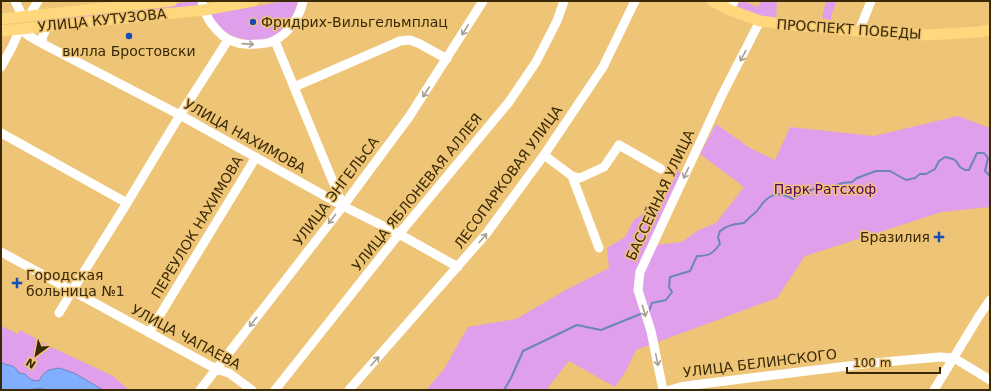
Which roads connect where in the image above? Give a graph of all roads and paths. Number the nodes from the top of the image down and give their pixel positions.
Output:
1 (15, 1) edge
2 (38, 1) edge
3 (172, 1) edge
4 (252, 1) edge
5 (303, 1) edge
6 (483, 1) edge
7 (564, 1) edge
8 (635, 1) edge
9 (712, 1) edge
10 (871, 1) edge
11 (203, 5) edge
12 (732, 5) edge
13 (26, 17) junction
14 (1, 19) edge
15 (760, 21) junction
16 (48, 26) junction
17 (20, 29) junction
18 (990, 30) edge
19 (1, 31) edge
20 (859, 32) junction
21 (228, 40) junction
22 (275, 41) junction
23 (43, 44) junction
24 (447, 59) junction
25 (1, 67) edge
26 (294, 87) junction
27 (180, 115) junction
28 (1, 133) edge
29 (544, 155) junction
30 (256, 157) junction
31 (661, 169) dead end
32 (572, 176) junction
33 (127, 203) junction
34 (343, 206) junction
35 (399, 234) junction
36 (599, 248) dead end
37 (1, 252) edge
38 (458, 267) junction
39 (72, 291) junction
40 (990, 300) edge
41 (59, 313) dead end
42 (149, 333) junction
43 (954, 358) junction
44 (216, 369) junction
45 (990, 380) edge
46 (200, 390) edge
47 (252, 390) edge
48 (275, 390) edge
49 (349, 390) edge
50 (663, 390) edge
51 (670, 390) edge
52 (934, 390) edge

1 - 13 street
2 - 13 street
3 - 13 main road, УЛИЦА КУТУЗОВА
4 - 11 main road, УЛИЦА КУТУЗОВА
5 - 22 street
6 -> 24 street, УЛИЦА ЭНГЕЛЬСА
7 - 35 street, УЛИЦА ЯБЛОНЕВАЯ АЛЛЕЯ
8 - 29 street, ЛЕСОПАРКОВАЯ УЛИЦА
9 - 12 main road, ПРОСПЕКТ ПОБЕДЫ
10 - 20 street
11 - 16 main road, УЛИЦА КУТУЗОВА
11 - 21 street
12 - 15 main road, ПРОСПЕКТ ПОБЕДЫ
13 - 14 main road, УЛИЦА КУТУЗОВА
15 - 20 main road, ПРОСПЕКТ ПОБЕДЫ
15 -> 50 street, БАССЕЙНАЯ УЛИЦА
16 - 17 main road, УЛИЦА КУТУЗОВА
16 - 23 street
17 - 19 main road, УЛИЦА КУТУЗОВА
17 - 23 street, УЛИЦА НАХИМОВА
17 - 25 street
18 - 20 main road, ПРОСПЕКТ ПОБЕДЫ
21 -> 22 street
21 - 27 street
22 - 26 street
23 - 27 street, УЛИЦА НАХИМОВА
24 - 26 street
24 -> 34 street, УЛИЦА ЭНГЕЛЬСА
26 - 34 street
27 - 30 street, УЛИЦА НАХИМОВА
27 - 33 street
28 - 33 street
29 - 32 street
38 -> 29 street, ЛЕСОПАРКОВАЯ УЛИЦА
30 - 34 street, УЛИЦА НАХИМОВА
30 - 42 street, ПЕРЕУЛОК НАХИМОВА
31 - 32 street
32 - 36 street
33 - 39 street
34 - 35 street, УЛИЦА НАХИМОВА
34 -> 44 street, УЛИЦА ЭНГЕЛЬСА
35 - 38 street, УЛИЦА НАХИМОВА
35 - 48 street, УЛИЦА ЯБЛОНЕВАЯ АЛЛЕЯ
37 - 39 street, УЛИЦА ЧАПАЕВА
49 -> 38 street, ЛЕСОПАРКОВАЯ УЛИЦА
39 - 41 street
39 - 42 street, УЛИЦА ЧАПАЕВА
40 - 43 street
42 - 44 street, УЛИЦА ЧАПАЕВА
43 - 45 street
43 - 51 street, УЛИЦА БЕЛИНСКОГО
43 - 52 street
44 - 46 street, УЛИЦА ЭНГЕЛЬСА
44 - 47 street, УЛИЦА ЧАПАЕВА

